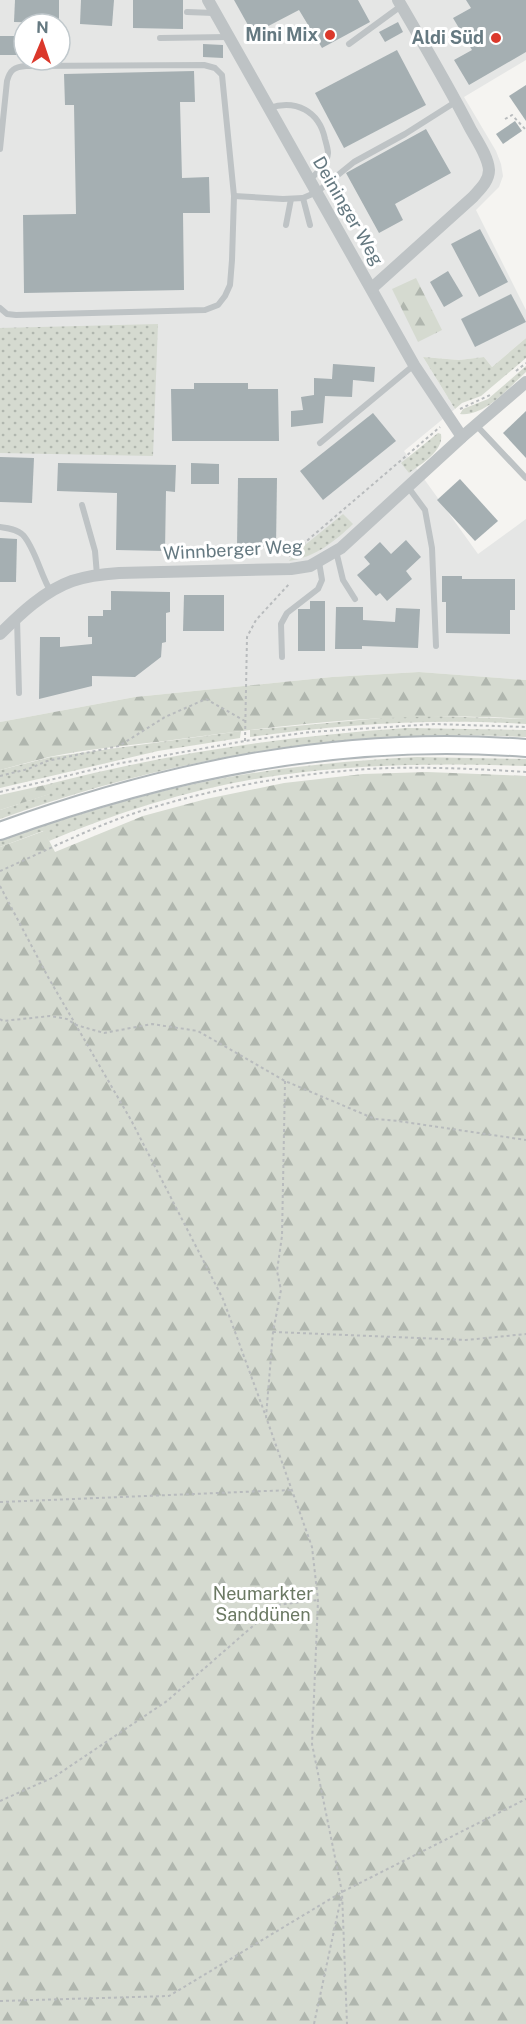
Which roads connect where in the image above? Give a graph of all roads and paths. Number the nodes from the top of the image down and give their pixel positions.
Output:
1 (207, 0) edge
2 (400, 3) edge
3 (187, 12) dead end
4 (215, 13) junction
5 (229, 37) junction
6 (159, 38) dead end
7 (349, 44) dead end
8 (456, 102) junction
9 (269, 108) junction
10 (505, 119) dead end
11 (526, 130) edge
12 (0, 148) edge
13 (310, 180) junction
14 (317, 192) junction
15 (234, 196) junction
16 (303, 198) junction
17 (291, 199) junction
18 (286, 225) dead end
19 (310, 225) dead end
20 (372, 288) junction
21 (0, 308) edge
22 (526, 363) edge
23 (414, 364) junction
24 (511, 376) dead end
25 (526, 382) edge
26 (496, 390) dead end
27 (450, 419) junction
28 (476, 425) junction
29 (462, 437) junction
30 (320, 443) dead end
31 (526, 478) edge
32 (407, 486) junction
33 (81, 505) dead end
34 (0, 527) edge
35 (336, 551) junction
36 (319, 561) junction
37 (304, 568) junction
38 (274, 570) junction
39 (97, 575) junction
40 (51, 593) junction
41 (355, 599) dead end
42 (17, 617) junction
43 (0, 634) edge
44 (436, 646) dead end
45 (282, 657) dead end
46 (19, 693) dead end
47 (245, 721) junction
48 (245, 741) dead end
49 (526, 748) edge
50 (526, 771) edge
51 (0, 776) edge
52 (0, 831) edge
53 (0, 871) edge
54 (0, 886) edge
55 (0, 1019) edge
56 (76, 1025) junction
57 (285, 1081) junction
58 (526, 1140) edge
59 (273, 1332) junction
60 (526, 1334) edge
61 (266, 1417) junction
62 (292, 1490) junction
63 (0, 1502) edge
64 (318, 1600) junction
65 (526, 1799) edge
66 (0, 1802) edge
67 (342, 1892) junction
68 (0, 2001) edge
69 (314, 2024) edge
70 (347, 2024) edge

1 - 4 street, Deininger Weg
2 - 7 lane
2 - 8 street
3 - 4 lane
4 - 5 street, Deininger Weg
5 - 6 lane
5 - 9 street, Deininger Weg
8 - 14 lane
8 - 20 street
9 - 13 street, Deininger Weg
9 - 13 lane
10 - 11 path
12 - 15 lane
13 - 14 street, Deininger Weg
14 - 16 lane
14 - 20 street, Deininger Weg
15 - 17 lane
15 - 21 lane
16 - 17 lane
16 - 19 lane
17 - 18 lane
20 - 23 street, Deininger Weg
22 - 24 path
23 - 27 street, Deininger Weg
23 - 30 lane
25 - 28 street, Winnberger Weg
26 - 27 path
27 - 29 street, Deininger Weg
27 - 38 path
28 - 29 street, Winnberger Weg
28 - 31 lane
29 - 32 street, Winnberger Weg
32 - 35 street, Winnberger Weg
32 - 44 lane
33 - 39 lane
34 - 40 lane
35 - 36 street, Winnberger Weg
35 - 41 lane
36 - 37 street, Winnberger Weg
36 - 45 lane
37 - 38 street, Winnberger Weg
37 - 47 path
38 - 39 street, Winnberger Weg
39 - 40 street, Winnberger Weg
40 - 42 street, Winnberger Weg
42 - 43 street, Winnberger Weg
42 - 46 lane
47 - 48 path
47 - 51 path
49 - 52 main road
50 - 53 path
54 - 56 path
55 - 56 path
56 - 57 path
56 - 61 path
57 - 58 path
57 - 59 path
59 - 60 path
59 - 61 path
61 - 62 path
62 - 63 path
62 - 64 path
64 - 66 path
64 - 67 path
65 - 67 path
67 - 68 path
67 - 69 path
67 - 70 path

